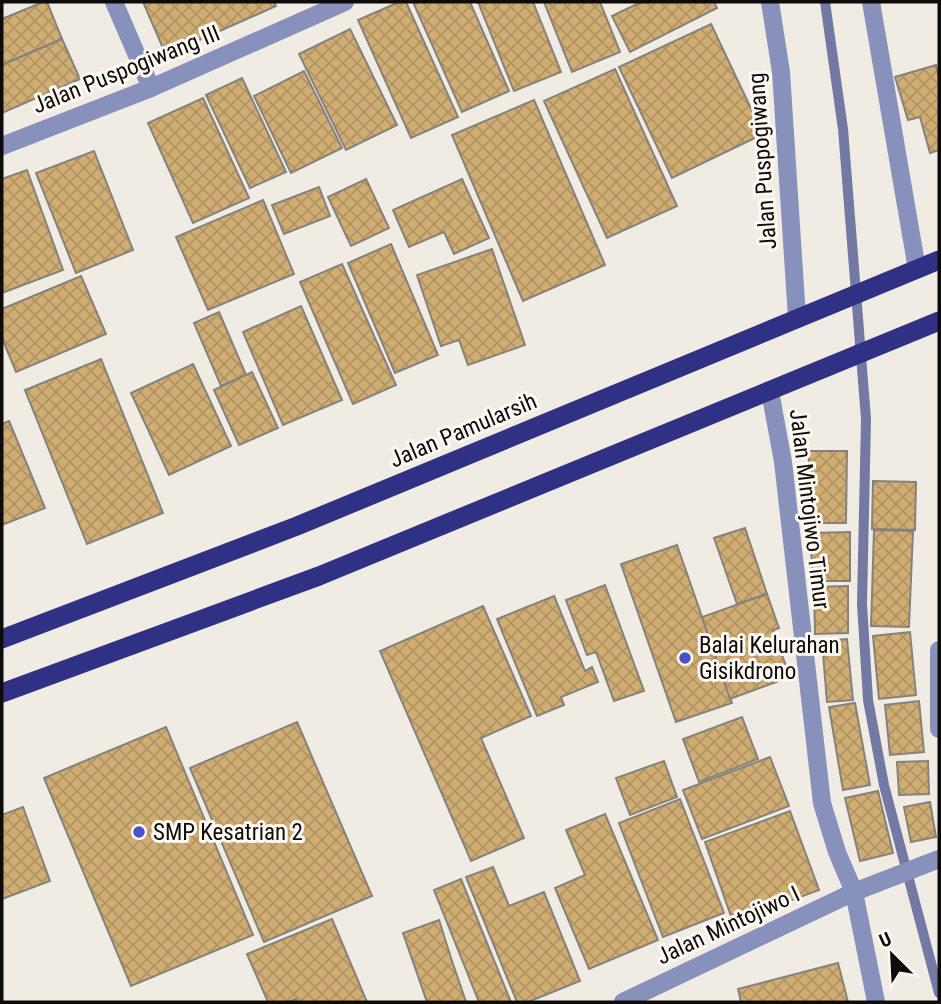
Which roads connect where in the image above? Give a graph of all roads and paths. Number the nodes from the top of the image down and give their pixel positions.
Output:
1 (114, 2) edge
2 (345, 2) edge
3 (770, 2) edge
4 (871, 2) edge
5 (151, 88) junction
6 (2, 146) edge
7 (939, 260) edge
8 (910, 271) junction
9 (803, 316) junction
10 (930, 325) edge
11 (769, 391) junction
12 (2, 639) edge
13 (939, 649) edge
14 (2, 693) edge
15 (939, 729) edge
16 (939, 859) edge
17 (854, 892) junction
18 (622, 1002) edge
19 (876, 1002) edge

1 - 5 street
2 - 5 street, Jalan Puspogiwang III
3 - 9 street, Jalan Puspogiwang
4 - 8 street
5 - 6 street, Jalan Puspogiwang III
7 - 8 highway, Jalan Pamularsih
8 - 9 highway, Jalan Pamularsih
9 - 12 highway, Jalan Pamularsih
10 - 11 highway
11 - 14 highway
11 - 17 street, Jalan Mintojiwo Timur
13 - 15 street
16 - 17 street, Jalan Mintojiwo I
17 - 18 street, Jalan Mintojiwo I
17 - 19 street, Jalan Mintojiwo Timur

